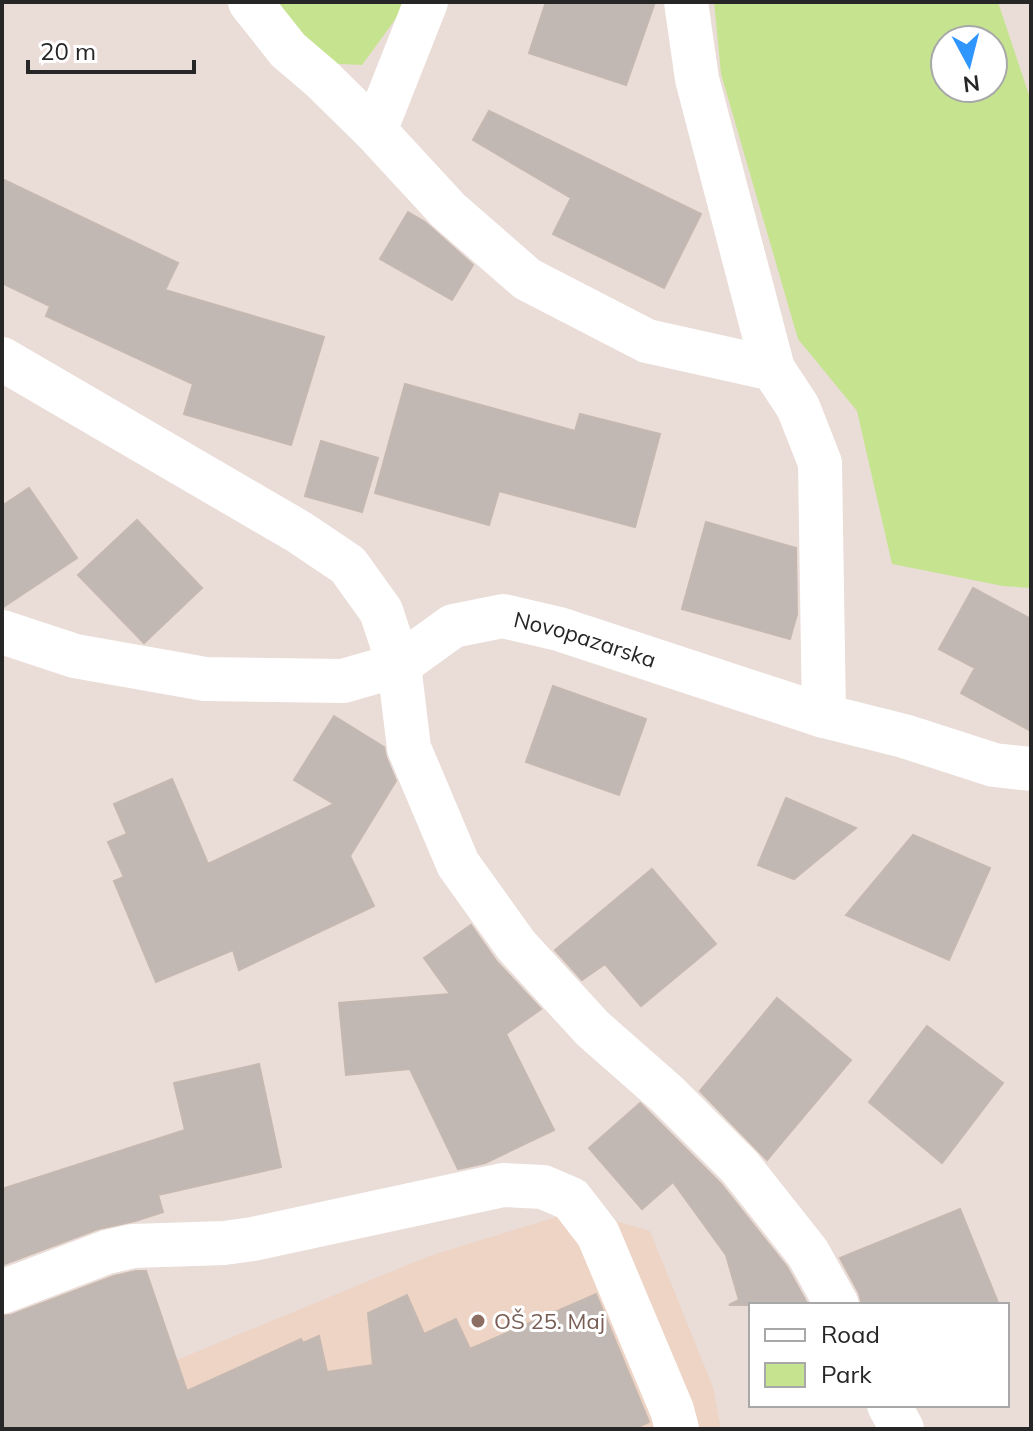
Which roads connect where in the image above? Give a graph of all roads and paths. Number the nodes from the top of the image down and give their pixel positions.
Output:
1 (250, 2) edge
2 (426, 2) edge
3 (686, 2) edge
4 (375, 131) junction
5 (2, 359) edge
6 (773, 369) junction
7 (2, 632) edge
8 (399, 665) junction
9 (824, 716) junction
10 (1031, 769) edge
11 (2, 1292) edge
12 (836, 1303) edge
13 (890, 1407) edge
14 (677, 1429) edge
15 (902, 1429) edge

1 - 4 street
2 - 4 street
3 - 6 street
4 - 6 street
5 - 8 street
6 - 9 street
7 - 8 street, Novopazarska
8 - 9 street, Novopazarska
8 - 12 street
9 - 10 street, Novopazarska
11 - 14 street
13 - 15 street

